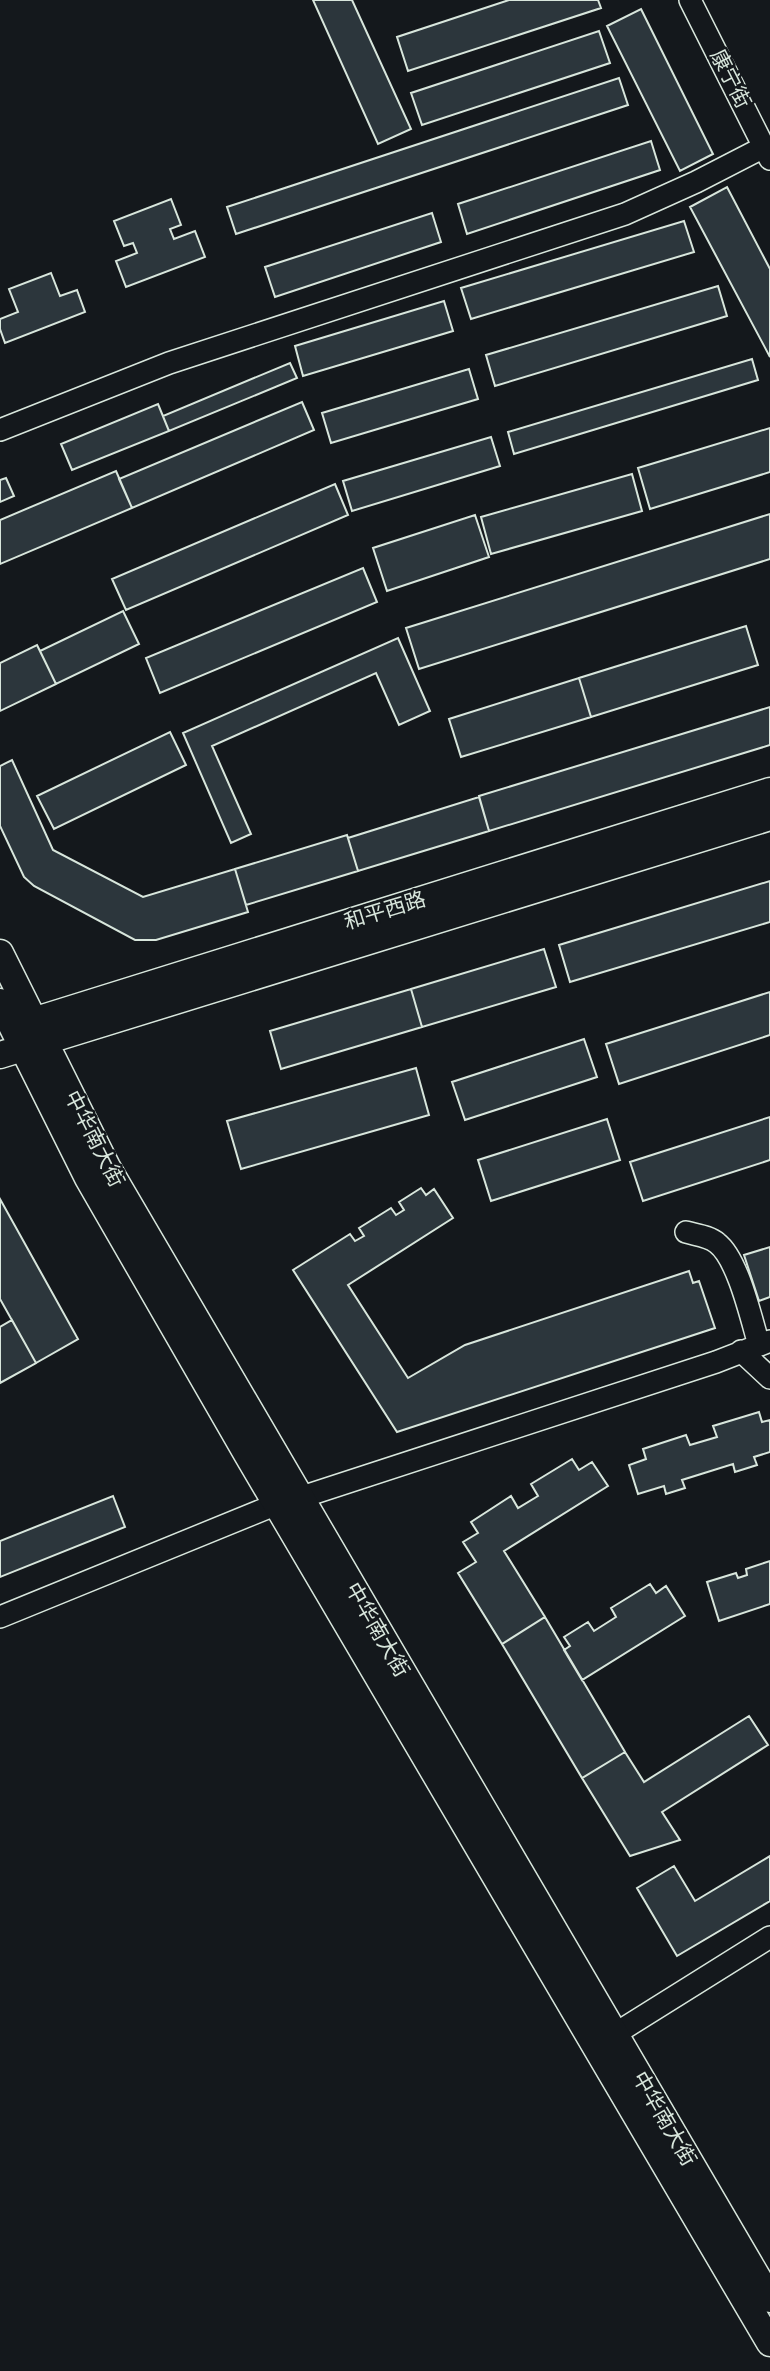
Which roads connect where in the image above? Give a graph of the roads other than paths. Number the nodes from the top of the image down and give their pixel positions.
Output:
1 (690, 0) edge
2 (767, 153) edge
3 (0, 430) edge
4 (770, 791) edge
5 (770, 817) edge
6 (0, 953) edge
7 (0, 1002) edge
8 (19, 1037) edge
9 (686, 1232) dead end
10 (757, 1346) edge
11 (770, 1378) edge
12 (288, 1501) junction
13 (0, 1617) edge
14 (770, 1937) edge
15 (615, 2034) junction
16 (770, 2299) edge
17 (770, 2343) edge

1 - 2 street, 康宁街
2 - 3 street
4 - 8 main road, 和平西路
5 - 8 main road, 和平西路
6 - 8 main road, 中华南大街
7 - 8 main road, 中华南大街
8 - 12 main road, 中华南大街
9 - 10 street
10 - 11 street
10 - 12 street
12 - 13 street
12 - 15 main road, 中华南大街
12 - 17 main road, 中华南大街
14 - 15 street
15 - 16 main road, 中华南大街

